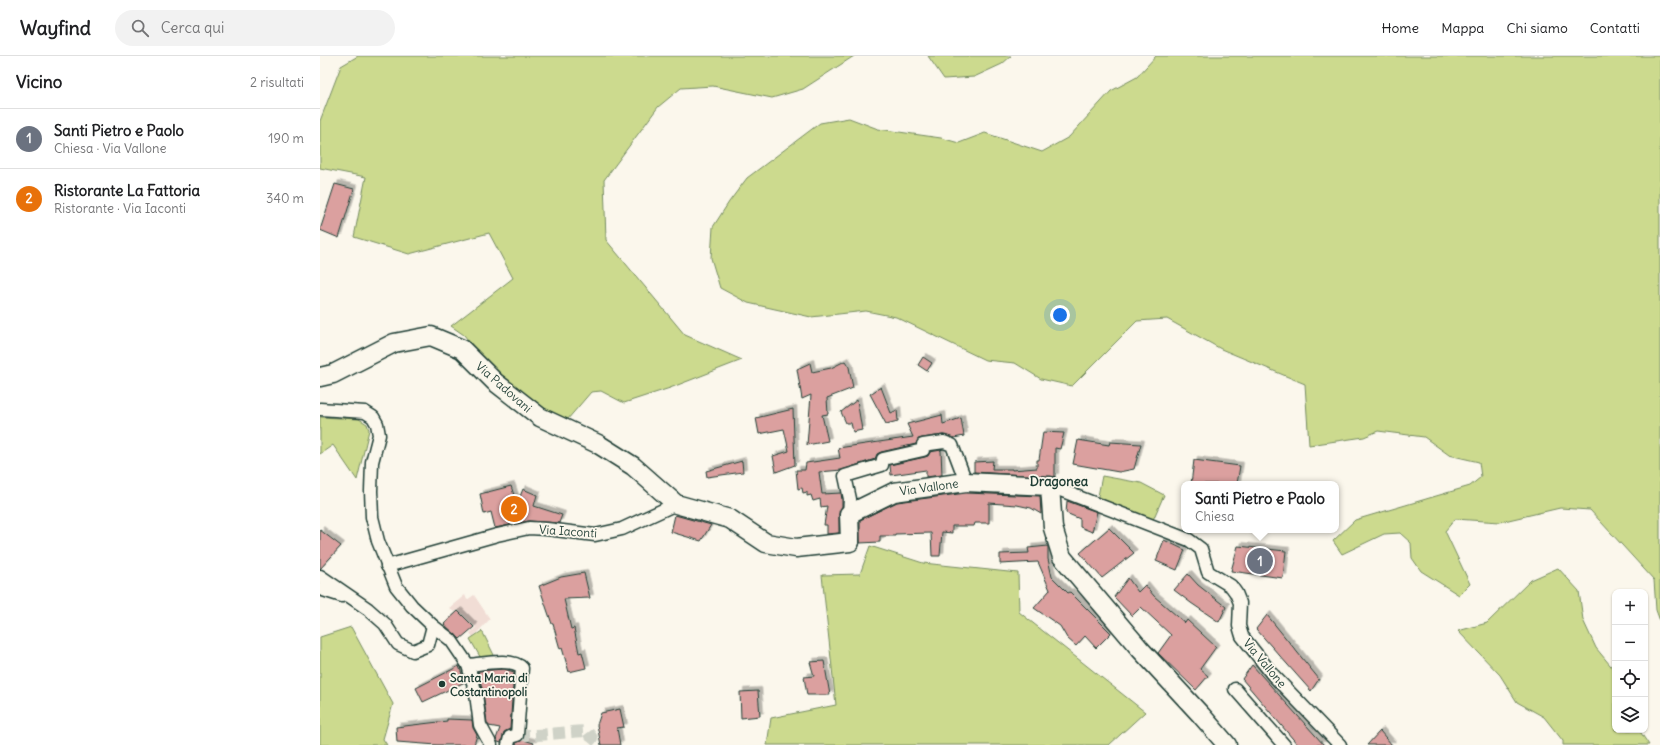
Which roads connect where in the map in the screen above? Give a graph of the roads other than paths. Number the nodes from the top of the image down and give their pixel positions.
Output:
1 (320, 377) edge
2 (320, 409) edge
3 (966, 482) junction
4 (1050, 486) junction
5 (676, 504) junction
6 (850, 514) junction
7 (387, 566) junction
8 (320, 576) edge
9 (320, 589) edge
10 (352, 600) junction
11 (433, 626) junction
12 (468, 665) junction
13 (1235, 689) dead end
14 (491, 745) edge
15 (508, 745) edge
16 (1227, 745) edge
17 (1284, 745) edge
18 (1340, 745) edge

1 - 5 street, Via Padovani
2 - 7 street
3 - 4 street, Via Vallone
3 - 6 street, Via Vallone
3 - 6 street, Via Vallone
4 - 16 street
4 - 18 street, Via Vallone
5 - 6 street, Via Vallone
5 - 7 street, Via Iaconti
7 - 11 street
8 - 10 street
9 - 10 street
10 - 11 street
11 - 12 street
12 - 14 street
12 - 15 street
13 - 17 street

